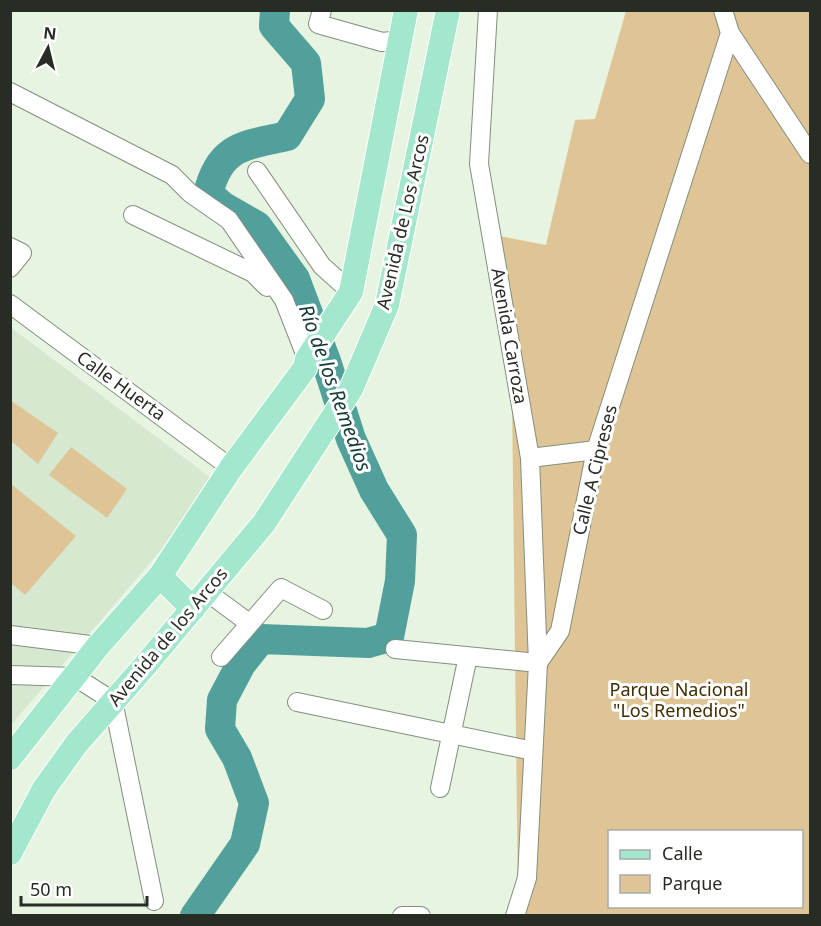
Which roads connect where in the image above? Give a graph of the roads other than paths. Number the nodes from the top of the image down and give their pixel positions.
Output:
1 (322, 10) edge
2 (406, 10) edge
3 (448, 10) edge
4 (488, 10) edge
5 (723, 10) edge
6 (730, 33) junction
7 (401, 39) junction
8 (10, 92) edge
9 (810, 154) edge
10 (257, 171) dead end
11 (132, 215) dead end
12 (16, 250) edge
13 (10, 268) edge
14 (351, 292) junction
15 (10, 304) edge
16 (309, 359) junction
17 (329, 424) joint
18 (596, 450) junction
19 (530, 458) junction
20 (231, 468) junction
21 (160, 576) junction
22 (200, 600) junction
23 (323, 610) dead end
24 (249, 623) junction
25 (10, 635) edge
26 (98, 646) junction
27 (394, 649) dead end
28 (468, 656) junction
29 (221, 657) dead end
30 (538, 663) junction
31 (10, 675) edge
32 (75, 677) junction
33 (113, 701) junction
34 (297, 702) dead end
35 (453, 733) junction
36 (533, 751) junction
37 (10, 758) edge
38 (440, 788) dead end
39 (10, 853) edge
40 (154, 901) dead end
41 (402, 915) edge
42 (421, 915) edge
43 (514, 915) edge

1 - 7 street
2 - 7 main road, Avenida de Los Arcos
3 - 17 main road, Avenida de Los Arcos
4 - 19 street, Avenida Carroza
5 - 6 street
6 - 9 street
6 - 18 street, Calle A Cipreses
7 - 14 main road, Avenida de Los Arcos
8 - 16 street
10 - 14 street
11 - 16 street
12 - 13 street
14 - 16 main road, Avenida de Los Arcos
15 - 20 street, Calle Huerta
16 - 20 main road
17 - 22 main road, Avenida de los Arcos
18 - 19 street
18 - 30 street, Calle A Cipreses
19 - 30 street, Avenida Carroza
20 - 21 main road
21 - 22 main road
21 - 26 main road
22 - 24 street
22 - 33 main road, Avenida de los Arcos
23 - 24 street
24 - 29 street
25 - 26 street
26 - 32 main road
27 - 28 street
28 - 30 street
28 - 35 street
30 - 36 street
31 - 32 street
32 - 33 street
32 - 37 main road
33 - 39 main road, Avenida de los Arcos
33 - 40 street
34 - 35 street
35 - 36 street
35 - 38 street
36 - 43 street
41 - 42 street

